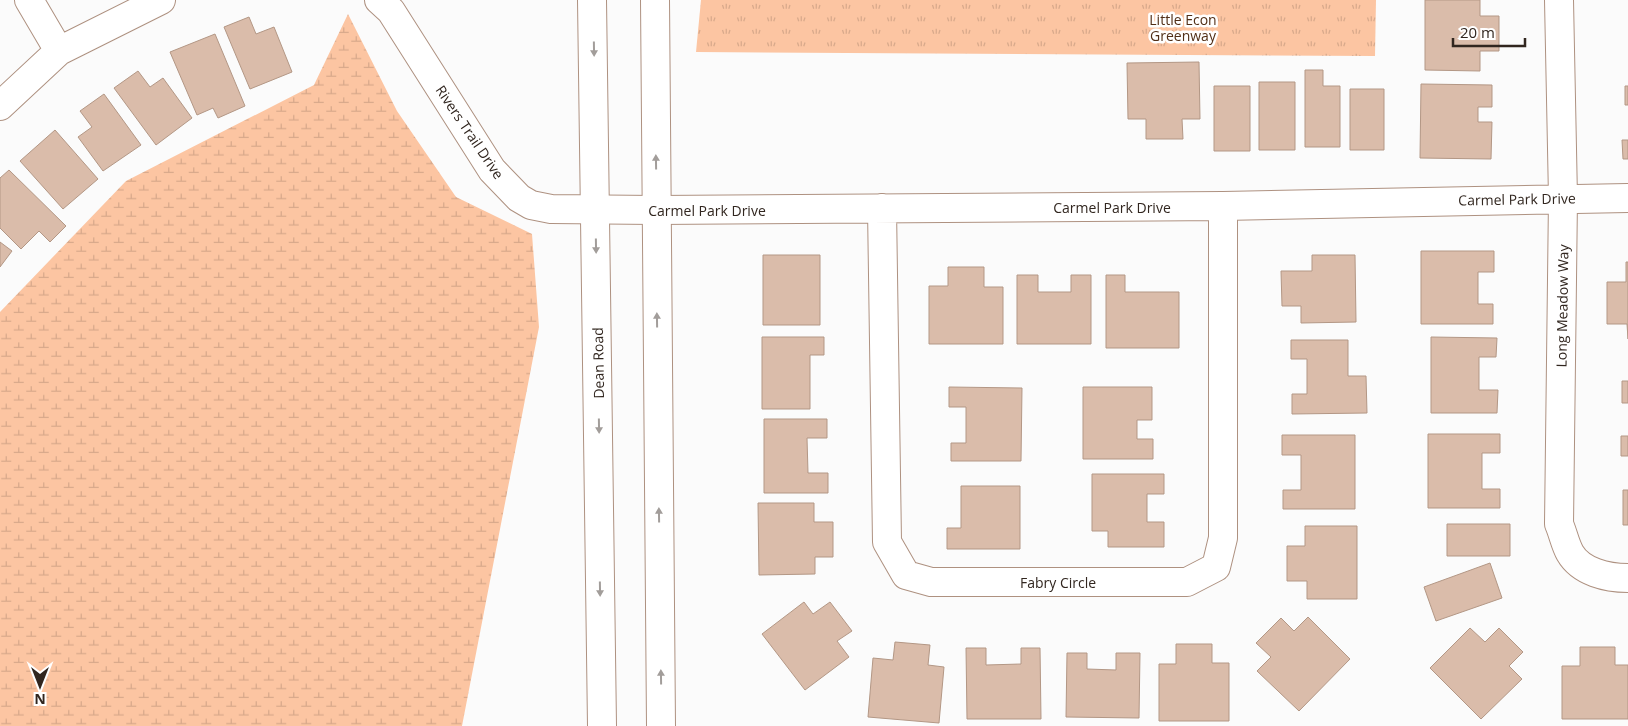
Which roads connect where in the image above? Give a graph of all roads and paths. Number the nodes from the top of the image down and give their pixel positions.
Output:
1 (29, 0) edge
2 (161, 0) edge
3 (379, 0) edge
4 (592, 0) edge
5 (655, 0) edge
6 (1559, 0) edge
7 (59, 51) junction
8 (0, 106) edge
9 (1563, 198) junction
10 (1628, 198) edge
11 (1223, 206) junction
12 (882, 208) junction
13 (596, 210) junction
14 (656, 210) junction
15 (1623, 578) edge
16 (602, 726) edge
17 (661, 726) edge

1 - 7 street
2 - 7 street
3 - 13 street, Rivers Trail Drive
4 -> 13 street, Dean Road
14 -> 5 street
6 - 9 street, Long Meadow Way
7 - 8 street
9 - 10 street, Carmel Park Drive
9 - 11 street, Carmel Park Drive
9 - 15 street, Long Meadow Way
11 - 12 street, Carmel Park Drive
11 - 12 street, Fabry Circle
12 - 14 street, Carmel Park Drive
13 - 14 street, Carmel Park Drive
13 -> 16 street, Dean Road
17 -> 14 street

